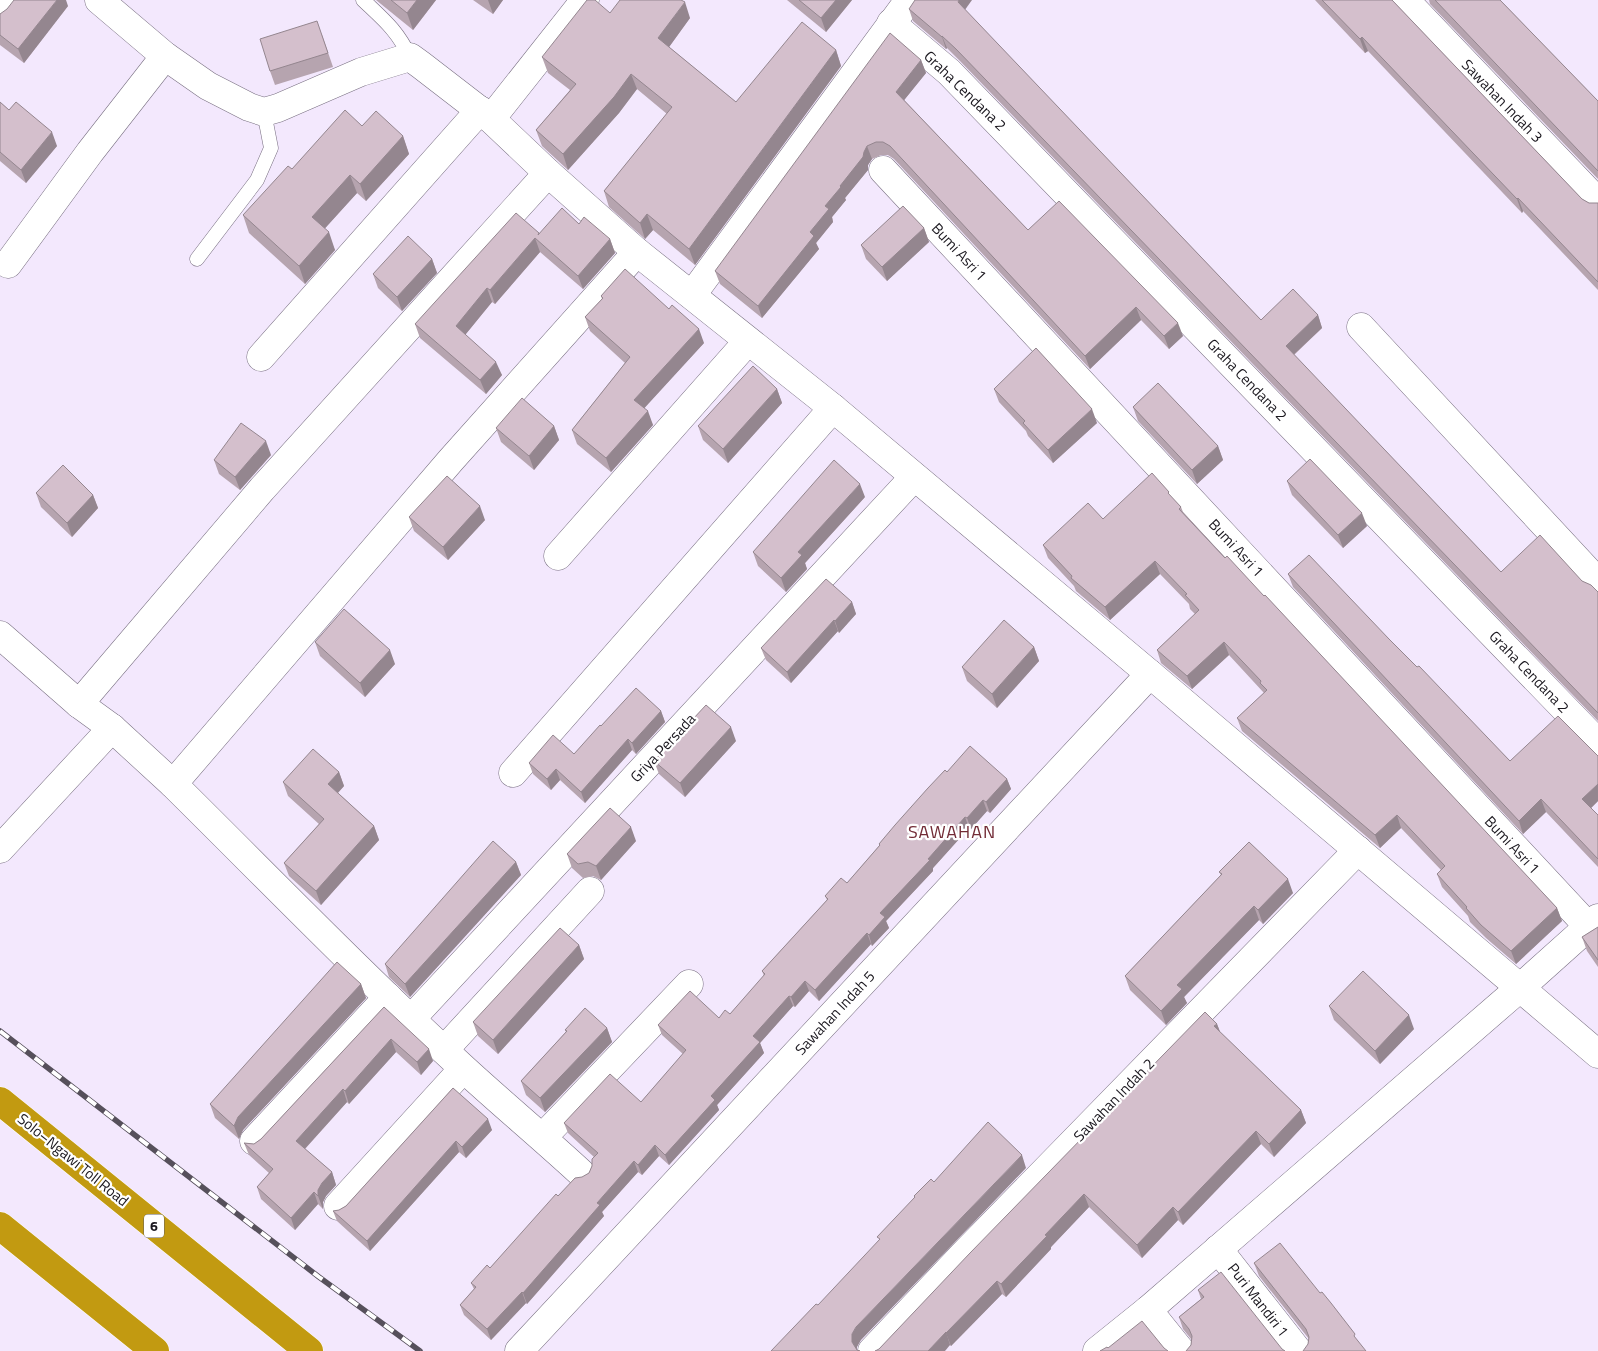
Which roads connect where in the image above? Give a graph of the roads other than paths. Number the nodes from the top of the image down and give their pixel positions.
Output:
1 (10, 0) edge
2 (100, 0) edge
3 (363, 0) edge
4 (585, 0) edge
5 (909, 0) edge
6 (1405, 0) edge
7 (0, 13) edge
8 (891, 23) junction
9 (165, 56) junction
10 (410, 56) junction
11 (264, 112) junction
12 (486, 114) junction
13 (883, 170) dead end
14 (548, 173) junction
15 (1598, 202) edge
16 (637, 252) junction
17 (197, 259) dead end
18 (8, 264) dead end
19 (692, 295) junction
20 (1361, 327) dead end
21 (748, 341) junction
22 (261, 357) dead end
23 (832, 408) junction
24 (914, 476) junction
25 (558, 556) dead end
26 (1598, 582) edge
27 (0, 635) edge
28 (1150, 674) junction
29 (79, 704) junction
30 (112, 728) junction
31 (1598, 743) edge
32 (513, 773) dead end
33 (173, 784) junction
34 (0, 849) edge
35 (1358, 850) junction
36 (590, 891) dead end
37 (1593, 922) edge
38 (689, 984) dead end
39 (1521, 988) junction
40 (388, 997) junction
41 (412, 1019) junction
42 (1598, 1054) edge
43 (454, 1059) junction
44 (0, 1101) edge
45 (543, 1137) junction
46 (254, 1141) edge
47 (581, 1173) dead end
48 (338, 1206) dead end
49 (0, 1226) edge
50 (1218, 1249) junction
51 (1148, 1310) junction
52 (155, 1351) edge
53 (309, 1351) edge
54 (519, 1351) edge
55 (872, 1351) edge
56 (1097, 1351) edge
57 (1181, 1351) edge
58 (1298, 1351) edge

1 - 7 street
2 - 9 street
3 - 10 lane
4 - 12 street
5 - 8 street
6 - 15 street, Sawahan Indah 3
8 - 19 street
8 - 31 street, Graha Cendana 2
9 - 11 street
9 - 18 street
10 - 11 street
10 - 12 street
11 - 17 lane
12 - 14 street
12 - 22 street
13 - 37 street, Bumi Asri 1
14 - 16 street
14 - 29 street
16 - 19 street
16 - 33 street
19 - 21 street
20 - 26 street
21 - 23 street
21 - 25 street
23 - 24 street
23 - 32 street
24 - 28 street
24 - 41 street, Griya Persada
27 - 29 street
28 - 35 street
28 - 54 street, Sawahan Indah 5
29 - 30 street
30 - 33 street
30 - 34 street
33 - 40 street
35 - 39 street
35 - 55 street, Sawahan Indah 2
36 - 43 street
37 - 39 street
38 - 45 street
39 - 42 street
39 - 50 street
40 - 41 street
40 - 46 street
41 - 43 street
43 - 45 street
43 - 48 street
44 - 53 highway, Solo–Ngawi Toll Road / 6
45 - 47 street
49 - 52 highway
50 - 51 street
50 - 58 street, Puri Mandiri 1
51 - 56 street
51 - 57 street

